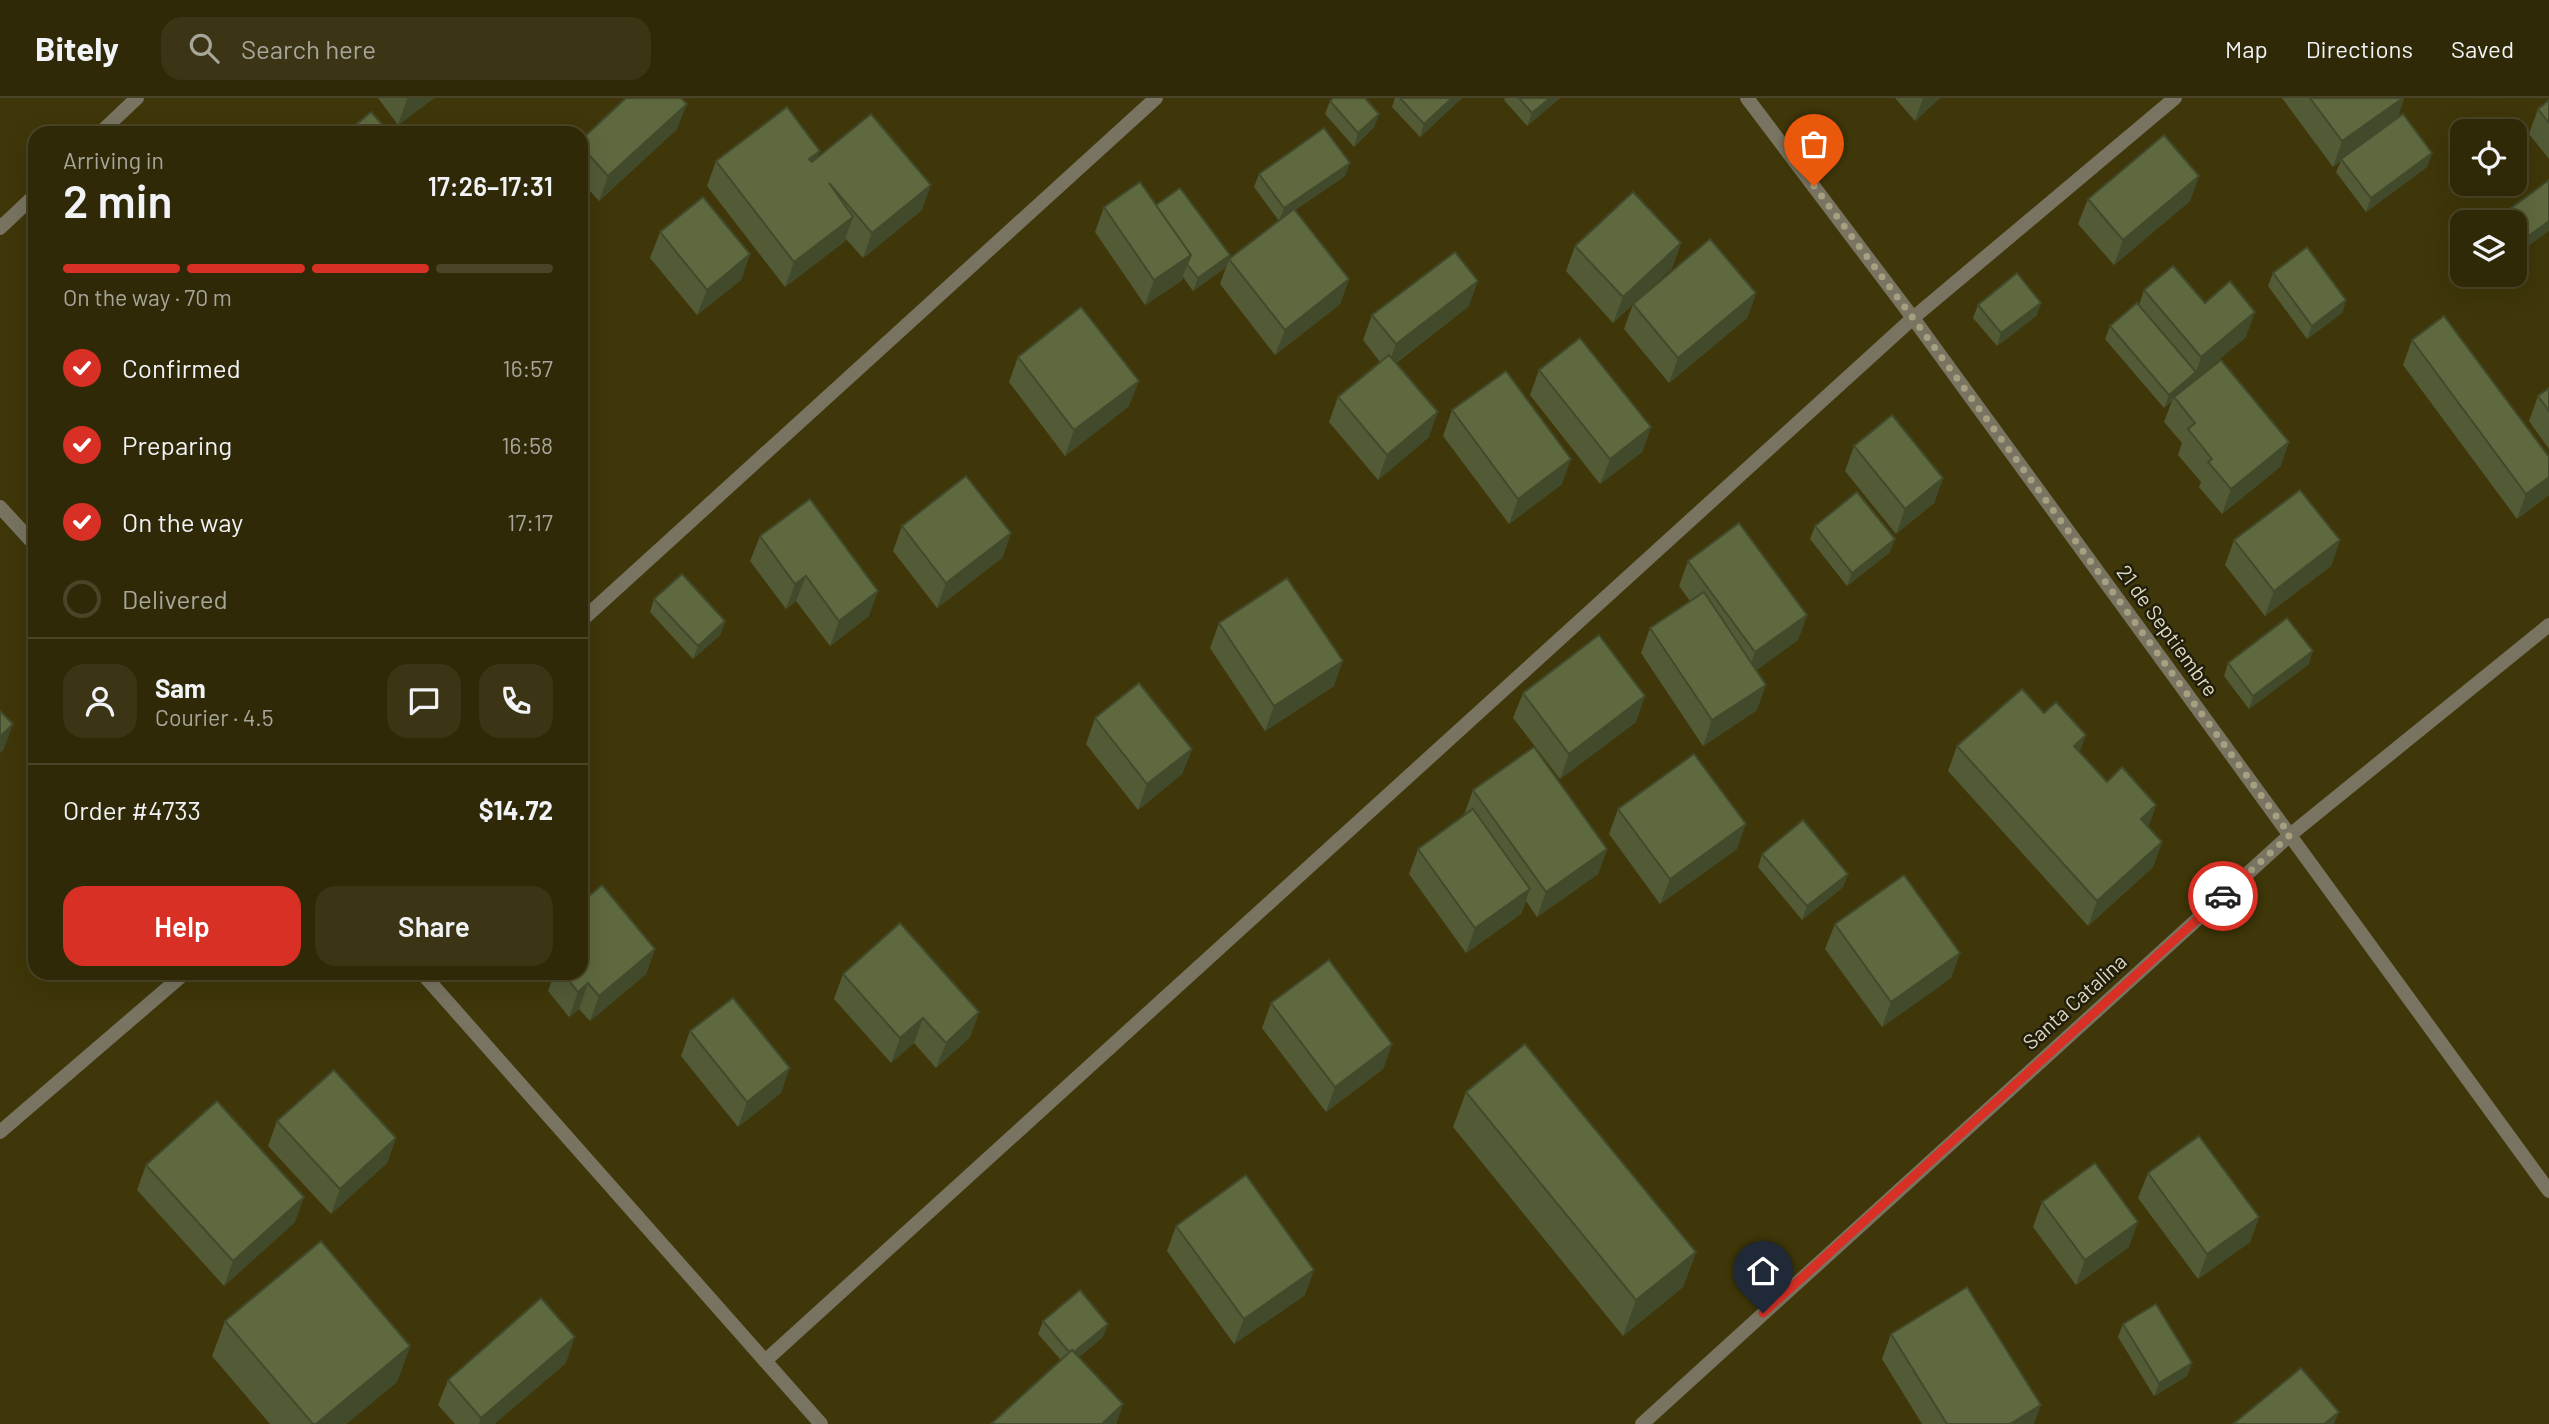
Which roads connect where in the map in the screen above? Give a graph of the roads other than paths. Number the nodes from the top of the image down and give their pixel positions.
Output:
1 (137, 98) edge
2 (1156, 98) edge
3 (1747, 98) edge
4 (2175, 98) edge
5 (107, 126) edge
6 (28, 202) edge
7 (0, 228) edge
8 (1913, 318) junction
9 (0, 506) edge
10 (28, 537) edge
11 (588, 615) edge
12 (2549, 625) edge
13 (2290, 835) junction
14 (177, 980) edge
15 (428, 980) edge
16 (0, 1132) edge
17 (2549, 1191) edge
18 (765, 1361) junction
19 (821, 1424) edge
20 (1642, 1424) edge

1 - 5 street
2 - 11 street
3 - 8 street, 21 de Septiembre
4 - 8 street
6 - 7 street
8 - 13 street, 21 de Septiembre
8 - 18 street
9 - 10 street
12 - 13 street, Santa Catalina
13 - 17 street, 21 de Septiembre
13 - 20 street, Santa Catalina
14 - 16 street
15 - 18 street
18 - 19 street

